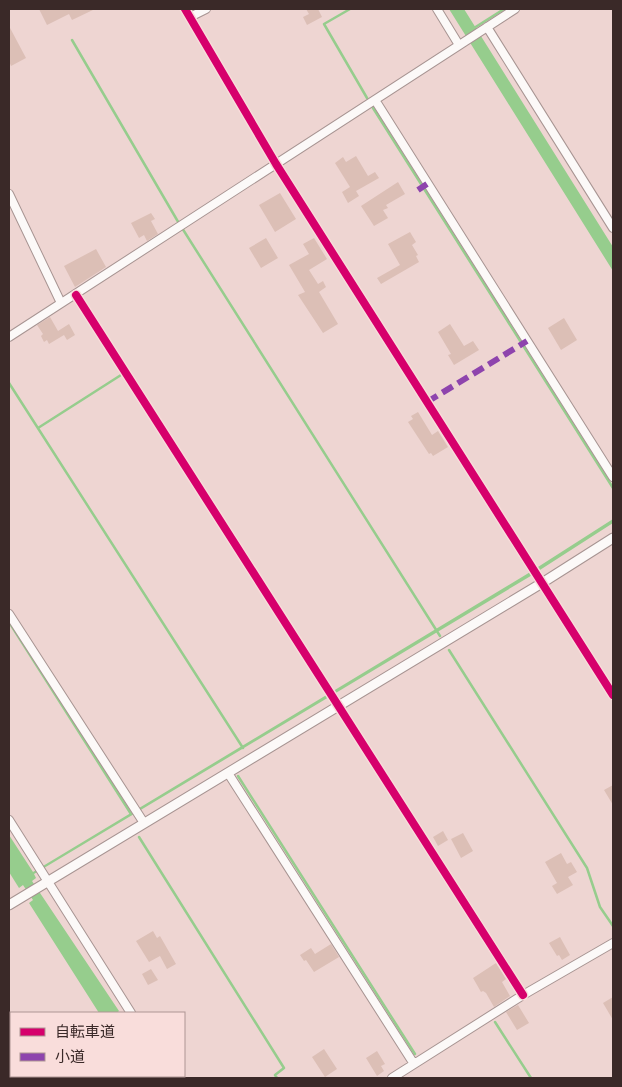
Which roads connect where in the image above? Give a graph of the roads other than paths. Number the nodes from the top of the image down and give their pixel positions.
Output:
1 (185, 9) edge
2 (206, 9) edge
3 (437, 9) edge
4 (515, 9) edge
5 (190, 18) junction
6 (484, 29) junction
7 (462, 43) junction
8 (375, 100) junction
9 (276, 164) junction
10 (9, 194) edge
11 (613, 228) edge
12 (76, 294) junction
13 (61, 303) junction
14 (9, 337) edge
15 (613, 476) edge
16 (613, 538) edge
17 (542, 584) junction
18 (9, 614) edge
19 (613, 695) edge
20 (339, 706) junction
21 (228, 773) junction
22 (9, 820) edge
23 (141, 820) junction
24 (48, 881) junction
25 (9, 905) edge
26 (613, 943) edge
27 (523, 995) junction
28 (130, 1012) edge
29 (414, 1064) junction
30 (392, 1078) edge

1 - 5 street
2 - 5 street
3 - 7 street
4 - 6 street
5 - 9 street
6 - 7 street
6 - 11 street
7 - 8 street
8 - 9 street
8 - 15 street
9 - 12 street
9 - 17 street
10 - 13 street
12 - 13 street
12 - 20 street
13 - 14 street
16 - 17 street
17 - 19 street
17 - 20 street
18 - 23 street
20 - 21 street
20 - 27 street
21 - 23 street
21 - 29 street
22 - 24 street
23 - 24 street
24 - 25 street
24 - 28 street
26 - 27 street
27 - 29 street
29 - 30 street

